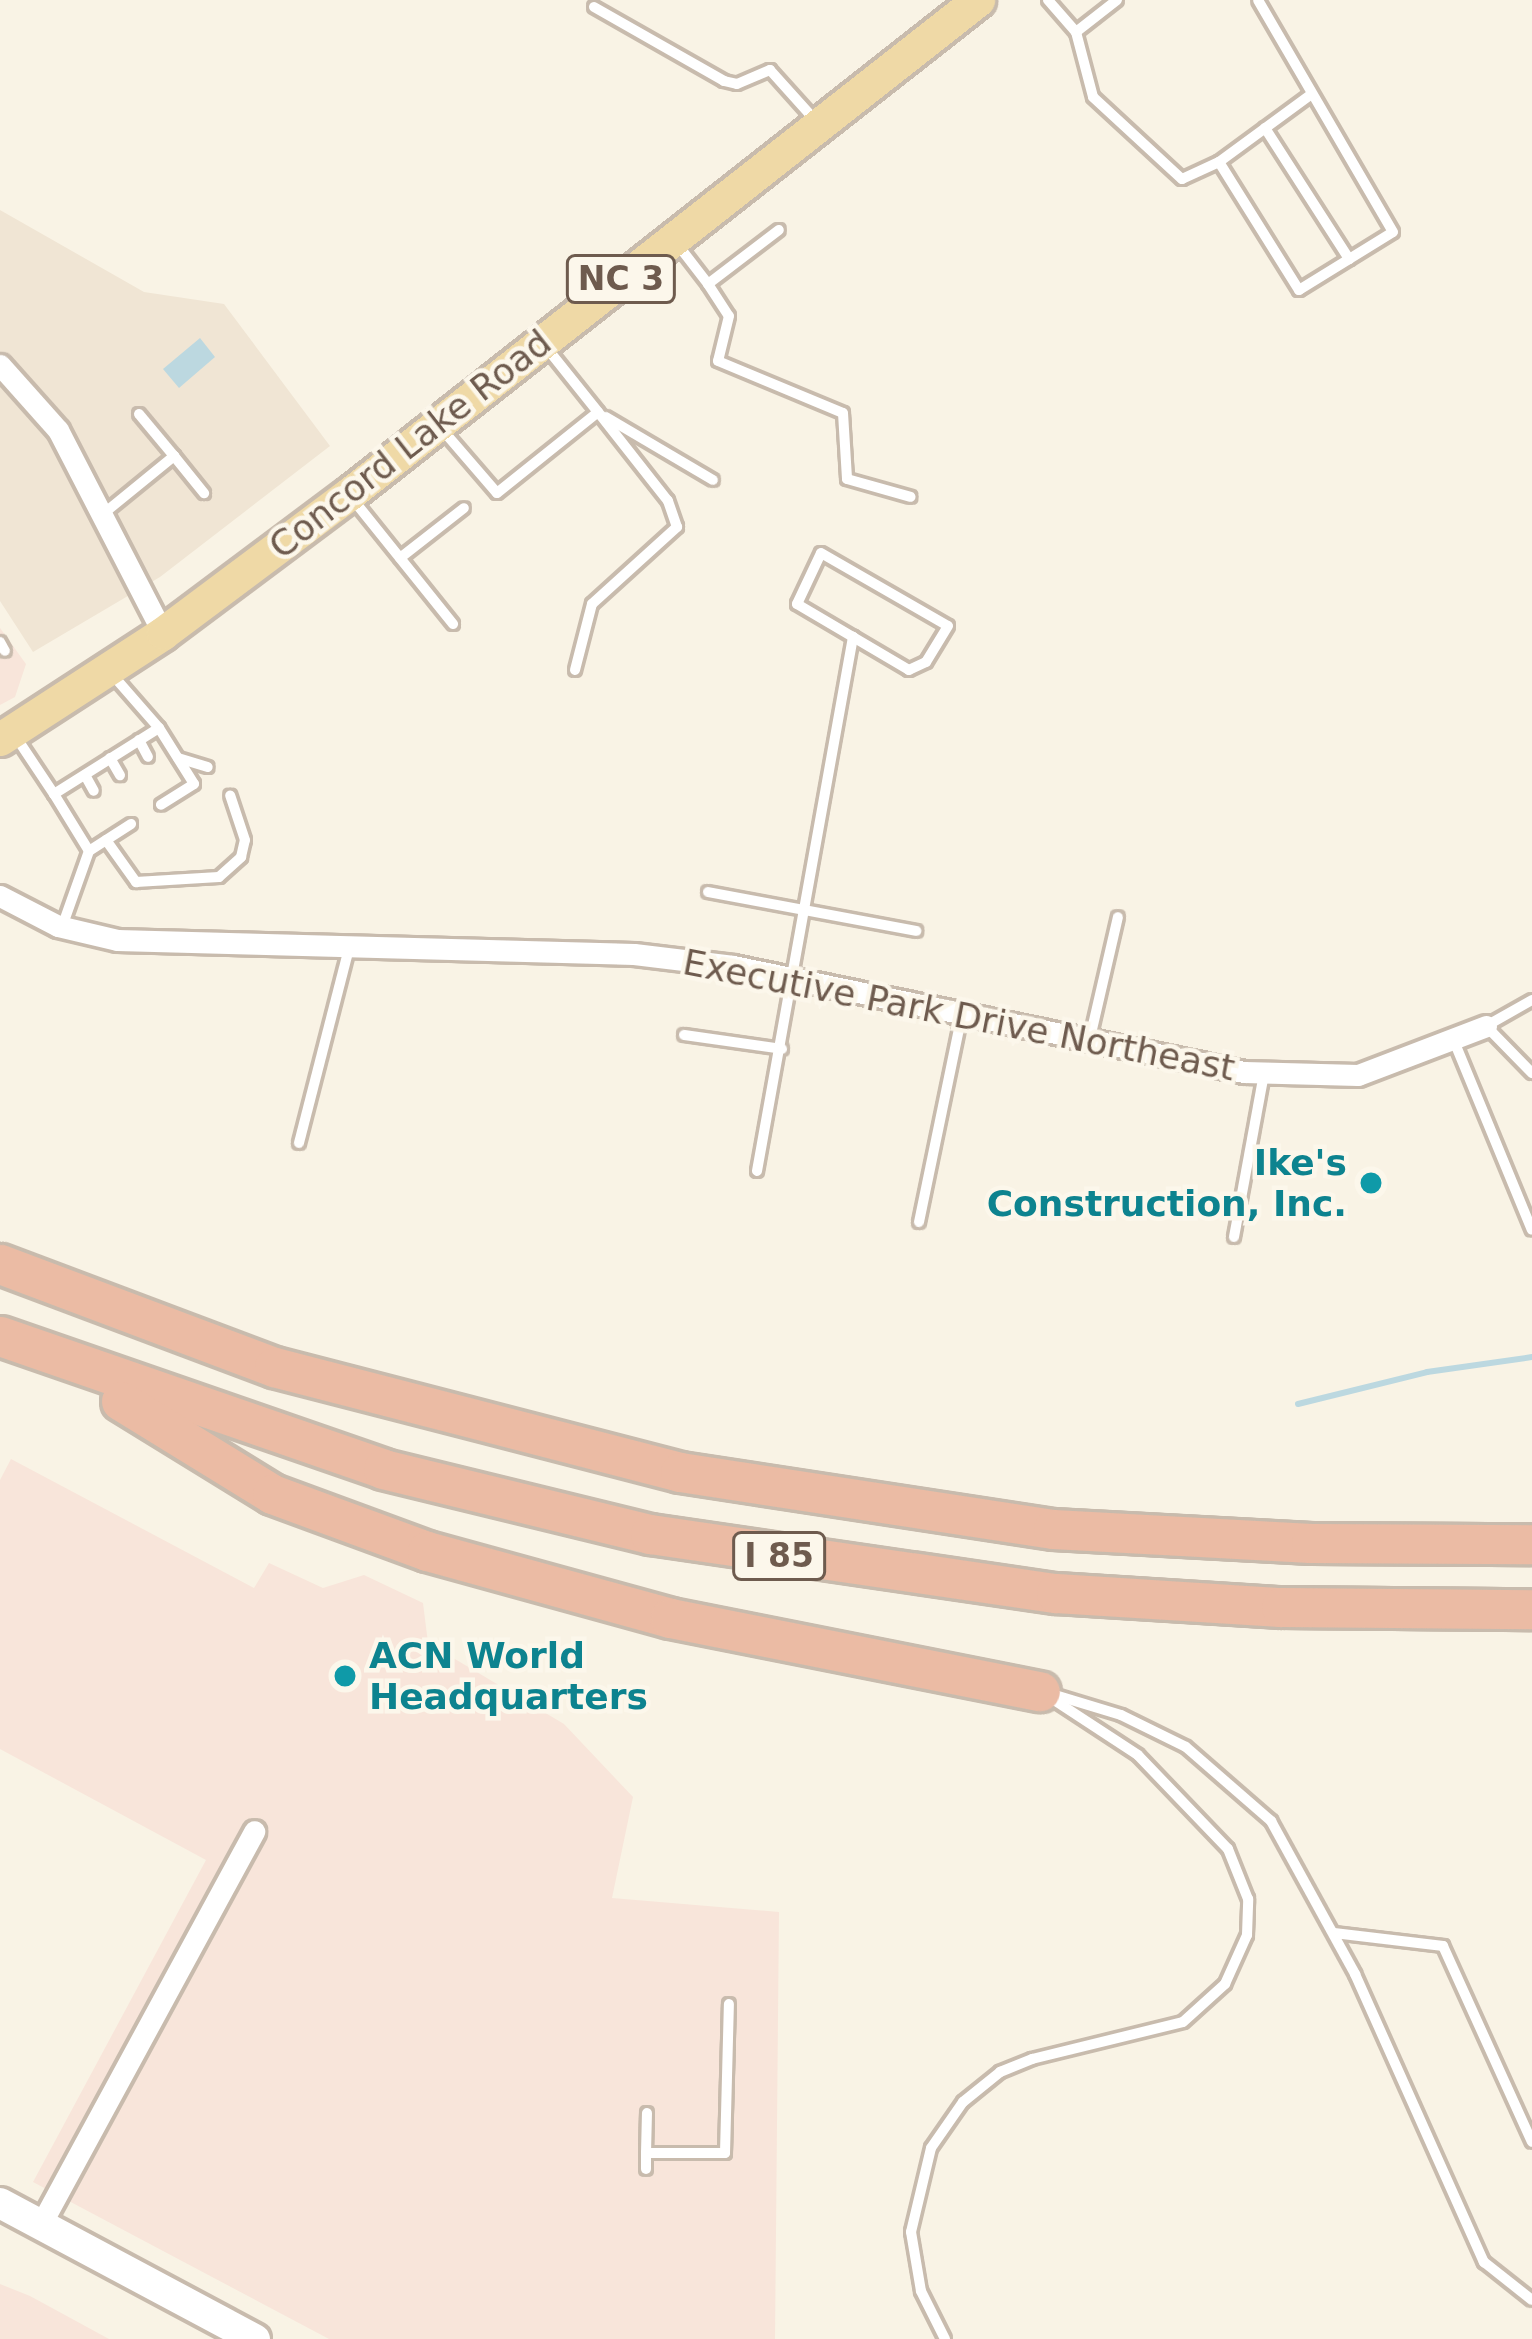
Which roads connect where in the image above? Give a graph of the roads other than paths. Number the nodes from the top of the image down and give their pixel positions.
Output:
1 (978, 0) edge
2 (1048, 0) edge
3 (1117, 0) edge
4 (1258, 0) edge
5 (595, 7) dead end
6 (1076, 32) junction
7 (1309, 96) junction
8 (818, 123) junction
9 (1265, 128) junction
10 (1219, 162) junction
11 (779, 230) dead end
12 (673, 238) junction
13 (1348, 260) junction
14 (708, 284) junction
15 (542, 342) junction
16 (0, 365) edge
17 (598, 412) junction
18 (139, 414) dead end
19 (438, 424) junction
20 (174, 456) junction
21 (713, 480) dead end
22 (204, 493) dead end
23 (349, 494) junction
24 (911, 496) dead end
25 (464, 508) dead end
26 (103, 514) junction
27 (400, 558) junction
28 (453, 624) dead end
29 (163, 633) junction
30 (854, 638) junction
31 (108, 670) junction
32 (575, 670) dead end
33 (158, 728) junction
34 (6, 735) edge
35 (139, 740) junction
36 (148, 757) dead end
37 (110, 758) junction
38 (178, 758) junction
39 (208, 767) dead end
40 (85, 775) junction
41 (120, 775) dead end
42 (164, 782) dead end
43 (94, 791) dead end
44 (54, 794) junction
45 (230, 795) dead end
46 (172, 798) junction
47 (160, 805) dead end
48 (109, 816) dead end
49 (131, 824) dead end
50 (118, 832) junction
51 (106, 840) junction
52 (88, 851) junction
53 (708, 892) dead end
54 (0, 896) edge
55 (805, 910) junction
56 (1118, 917) dead end
57 (62, 928) junction
58 (916, 931) dead end
59 (349, 944) junction
60 (793, 977) junction
61 (1532, 1000) edge
62 (962, 1010) junction
63 (1486, 1026) junction
64 (684, 1035) dead end
65 (1090, 1038) junction
66 (1454, 1041) junction
67 (782, 1049) junction
68 (1264, 1073) junction
69 (1532, 1073) edge
70 (299, 1143) dead end
71 (757, 1171) dead end
72 (919, 1222) dead end
73 (1532, 1230) edge
74 (1234, 1237) dead end
75 (0, 1264) edge
76 (0, 1336) edge
77 (50, 1357) junction
78 (1532, 1544) edge
79 (1532, 1609) edge
80 (1040, 1691) junction
81 (254, 1831) dead end
82 (1334, 1933) junction
83 (730, 2003) dead end
84 (647, 2114) dead end
85 (1532, 2142) edge
86 (646, 2153) junction
87 (646, 2169) dead end
88 (0, 2203) edge
89 (41, 2224) junction
90 (1532, 2300) edge
91 (254, 2339) edge
92 (945, 2339) edge

1 - 8 main road, Concord Lake Road / NC 3
2 - 6 lane
3 - 6 lane
4 - 7 lane
5 - 8 lane
6 - 10 lane
7 - 9 lane
7 - 13 lane
8 - 12 main road, Concord Lake Road / NC 3
9 - 10 lane
9 - 13 lane
10 - 13 lane
11 - 14 lane
12 - 14 lane
12 - 15 main road, Concord Lake Road / NC 3
14 - 24 lane
15 - 17 lane
15 - 19 main road, Concord Lake Road / NC 3
16 - 26 street
17 - 19 lane
17 - 21 lane
17 - 32 lane
18 - 20 lane
19 - 23 main road, Concord Lake Road / NC 3
20 - 22 lane
20 - 26 lane
23 - 27 lane
23 - 29 main road, Concord Lake Road / NC 3
25 - 27 lane
26 - 29 street
27 - 28 lane
29 - 31 main road, Concord Lake Road / NC 3
30 - 30 lane
30 - 55 lane
31 - 33 lane
31 - 34 main road, Concord Lake Road / NC 3
33 - 35 lane
33 - 38 lane
34 - 44 lane
35 - 36 lane
35 - 37 lane
37 - 40 lane
37 - 41 lane
38 - 39 lane
38 - 46 lane
40 - 43 lane
40 - 44 lane
42 - 46 lane
44 - 52 lane
45 - 51 lane
46 - 47 lane
48 - 50 lane
49 - 50 lane
50 - 51 lane
51 - 52 lane
52 - 57 lane
53 - 55 lane
54 - 57 street, Executive Park Drive Northeast
55 - 58 lane
55 - 60 lane
56 - 65 lane
57 - 59 street, Executive Park Drive Northeast
59 - 60 street, Executive Park Drive Northeast
59 - 70 lane
60 - 62 street, Executive Park Drive Northeast
60 - 67 lane
61 - 63 lane
62 - 65 street, Executive Park Drive Northeast
62 - 72 lane
63 - 66 street, Executive Park Drive Northeast
63 - 69 lane
64 - 67 lane
65 - 68 street, Executive Park Drive Northeast
66 - 68 street, Executive Park Drive Northeast
66 - 73 lane
67 - 71 lane
68 - 74 lane
75 - 78 highway, I 85
76 - 77 highway, I 85
77 - 79 highway, I 85
77 - 80 highway
80 - 82 lane
80 - 92 lane
81 - 89 street
82 - 85 lane
82 - 90 lane
83 - 86 lane
84 - 86 lane
86 - 87 lane
88 - 89 main road
89 - 91 main road

